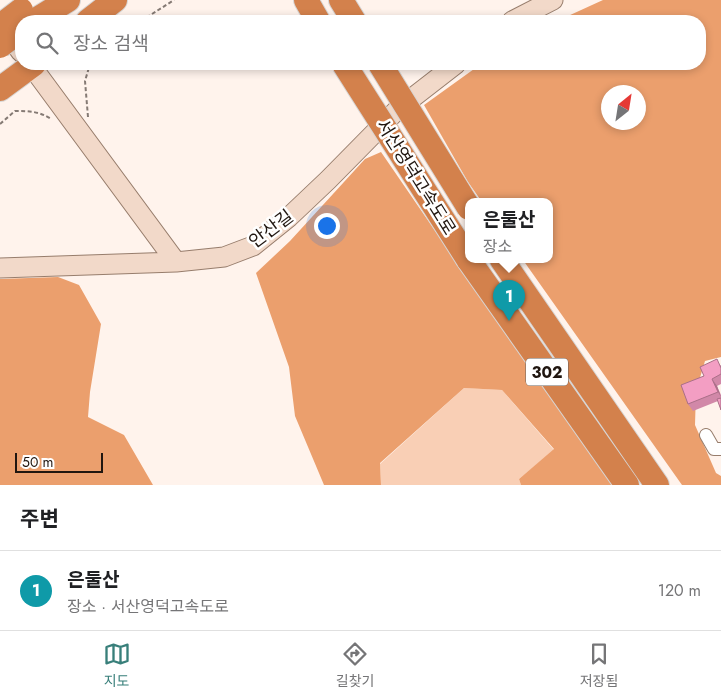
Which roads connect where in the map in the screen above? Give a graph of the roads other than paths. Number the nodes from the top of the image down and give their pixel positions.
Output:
1 (68, 0) edge
2 (115, 0) edge
3 (306, 0) edge
4 (341, 0) edge
5 (553, 0) edge
6 (28, 15) edge
7 (96, 15) edge
8 (315, 15) edge
9 (350, 15) edge
10 (524, 15) edge
11 (15, 19) edge
12 (0, 24) edge
13 (15, 29) edge
14 (15, 43) edge
15 (0, 46) edge
16 (20, 70) edge
17 (36, 70) edge
18 (348, 70) edge
19 (384, 70) edge
20 (448, 70) edge
21 (0, 89) edge
22 (465, 202) edge
23 (465, 254) edge
24 (176, 262) junction
25 (471, 263) edge
26 (504, 263) edge
27 (0, 268) edge
28 (706, 435) dead end
29 (721, 449) edge
30 (627, 485) edge
31 (657, 485) edge

1 - 6 highway
2 - 7 highway
3 - 8 highway
4 - 9 highway
5 - 10 street
11 - 12 highway, bridge
12 - 14 street
13 - 15 highway, bridge
16 - 21 highway
17 - 24 street
18 - 23 highway, 서산영덕고속도로 / 302, bridge
19 - 22 highway, 서산영덕고속도로, bridge
20 - 24 street, 안산길
24 - 27 street, 안산길
25 - 30 highway, 서산영덕고속도로 / 302, bridge
26 - 31 highway, 302
28 - 29 street

